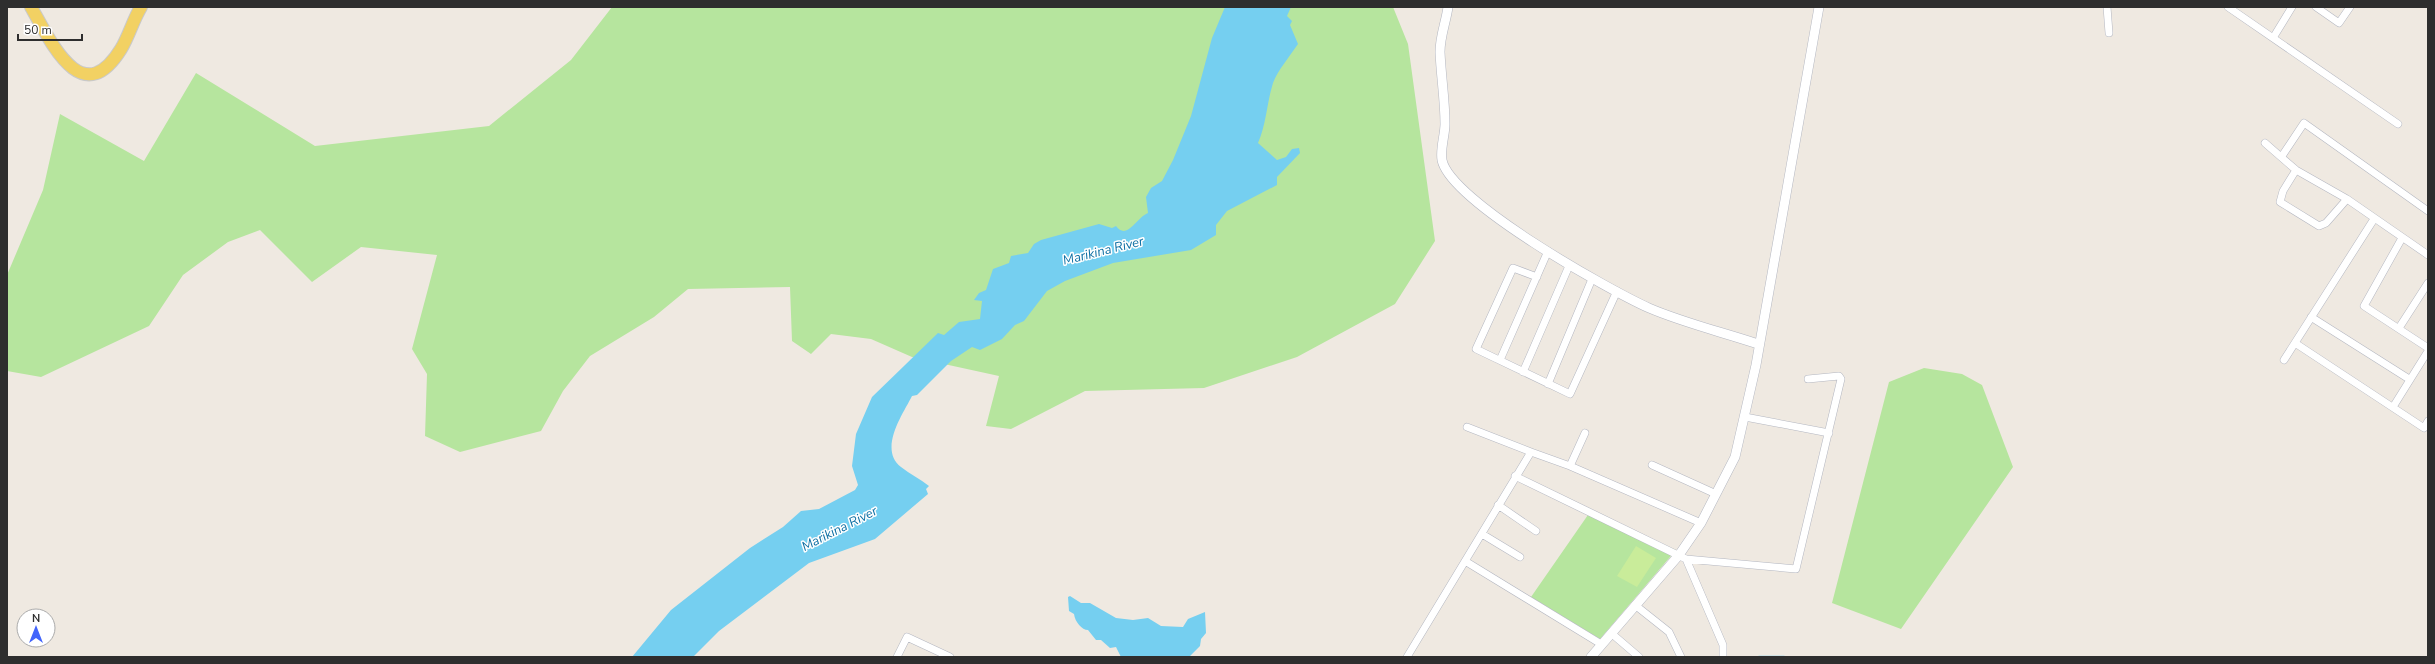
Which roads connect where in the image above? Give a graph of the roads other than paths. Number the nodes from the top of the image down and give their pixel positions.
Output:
1 (31, 7) edge
2 (141, 7) edge
3 (1448, 7) edge
4 (1819, 7) edge
5 (2107, 7) edge
6 (2228, 7) edge
7 (2292, 7) edge
8 (2316, 7) edge
9 (2350, 7) edge
10 (2108, 33) dead end
11 (2273, 38) junction
12 (2398, 124) dead end
13 (2265, 143) dead end
14 (2282, 156) junction
15 (2296, 170) junction
16 (2347, 199) junction
17 (2428, 211) edge
18 (2374, 219) junction
19 (2402, 238) junction
20 (1548, 251) junction
21 (2428, 255) edge
22 (1570, 266) junction
23 (1537, 277) junction
24 (1592, 279) junction
25 (2428, 283) edge
26 (1617, 291) junction
27 (2311, 317) junction
28 (2399, 328) junction
29 (2295, 343) junction
30 (1758, 344) junction
31 (2428, 348) edge
32 (2428, 352) edge
33 (1500, 360) junction
34 (2284, 360) dead end
35 (1523, 372) junction
36 (1808, 379) dead end
37 (2409, 379) junction
38 (1548, 384) junction
39 (2393, 407) junction
40 (1745, 417) junction
41 (2428, 421) edge
42 (1467, 427) dead end
43 (1585, 433) dead end
44 (1830, 433) junction
45 (1531, 452) junction
46 (1652, 465) dead end
47 (1570, 466) junction
48 (1515, 476) junction
49 (1716, 494) junction
50 (1498, 505) junction
51 (1701, 523) junction
52 (1536, 532) dead end
53 (1482, 534) junction
54 (1520, 557) dead end
55 (1683, 557) junction
56 (1464, 561) junction
57 (1635, 605) junction
58 (1611, 633) junction
59 (1601, 644) junction
60 (897, 657) edge
61 (950, 657) edge
62 (1407, 657) edge
63 (1591, 657) edge
64 (1639, 657) edge
65 (1681, 657) edge
66 (1723, 657) edge

1 - 2 main road
3 - 20 street
4 - 30 street
5 - 10 street
6 - 11 street
7 - 11 street
8 - 9 street
11 - 12 street
13 - 14 street
14 - 15 street
14 - 17 street
15 - 16 street
15 - 16 street
16 - 18 street
18 - 19 street
18 - 27 street
19 - 21 street
19 - 28 street
20 - 22 street
20 - 23 street
22 - 24 street
22 - 35 street
23 - 33 street
23 - 33 street
24 - 26 street
24 - 38 street
25 - 28 street
26 - 30 street
26 - 38 street
27 - 29 street
27 - 37 street
28 - 31 street
29 - 34 street
29 - 39 street
30 - 40 street
32 - 37 street
33 - 35 street
35 - 38 street
36 - 44 street
37 - 39 street
39 - 41 street
40 - 44 street
40 - 49 street
42 - 45 street
43 - 47 street
44 - 55 street
45 - 47 street
45 - 48 street
46 - 49 street
47 - 51 street
48 - 50 street
48 - 55 street
49 - 51 street
50 - 52 street
50 - 53 street
51 - 55 street
53 - 54 street
53 - 56 street
55 - 57 street
55 - 66 street
56 - 59 street
56 - 62 street
57 - 58 street
57 - 65 street
58 - 59 street
58 - 64 street
59 - 63 street
60 - 61 street

